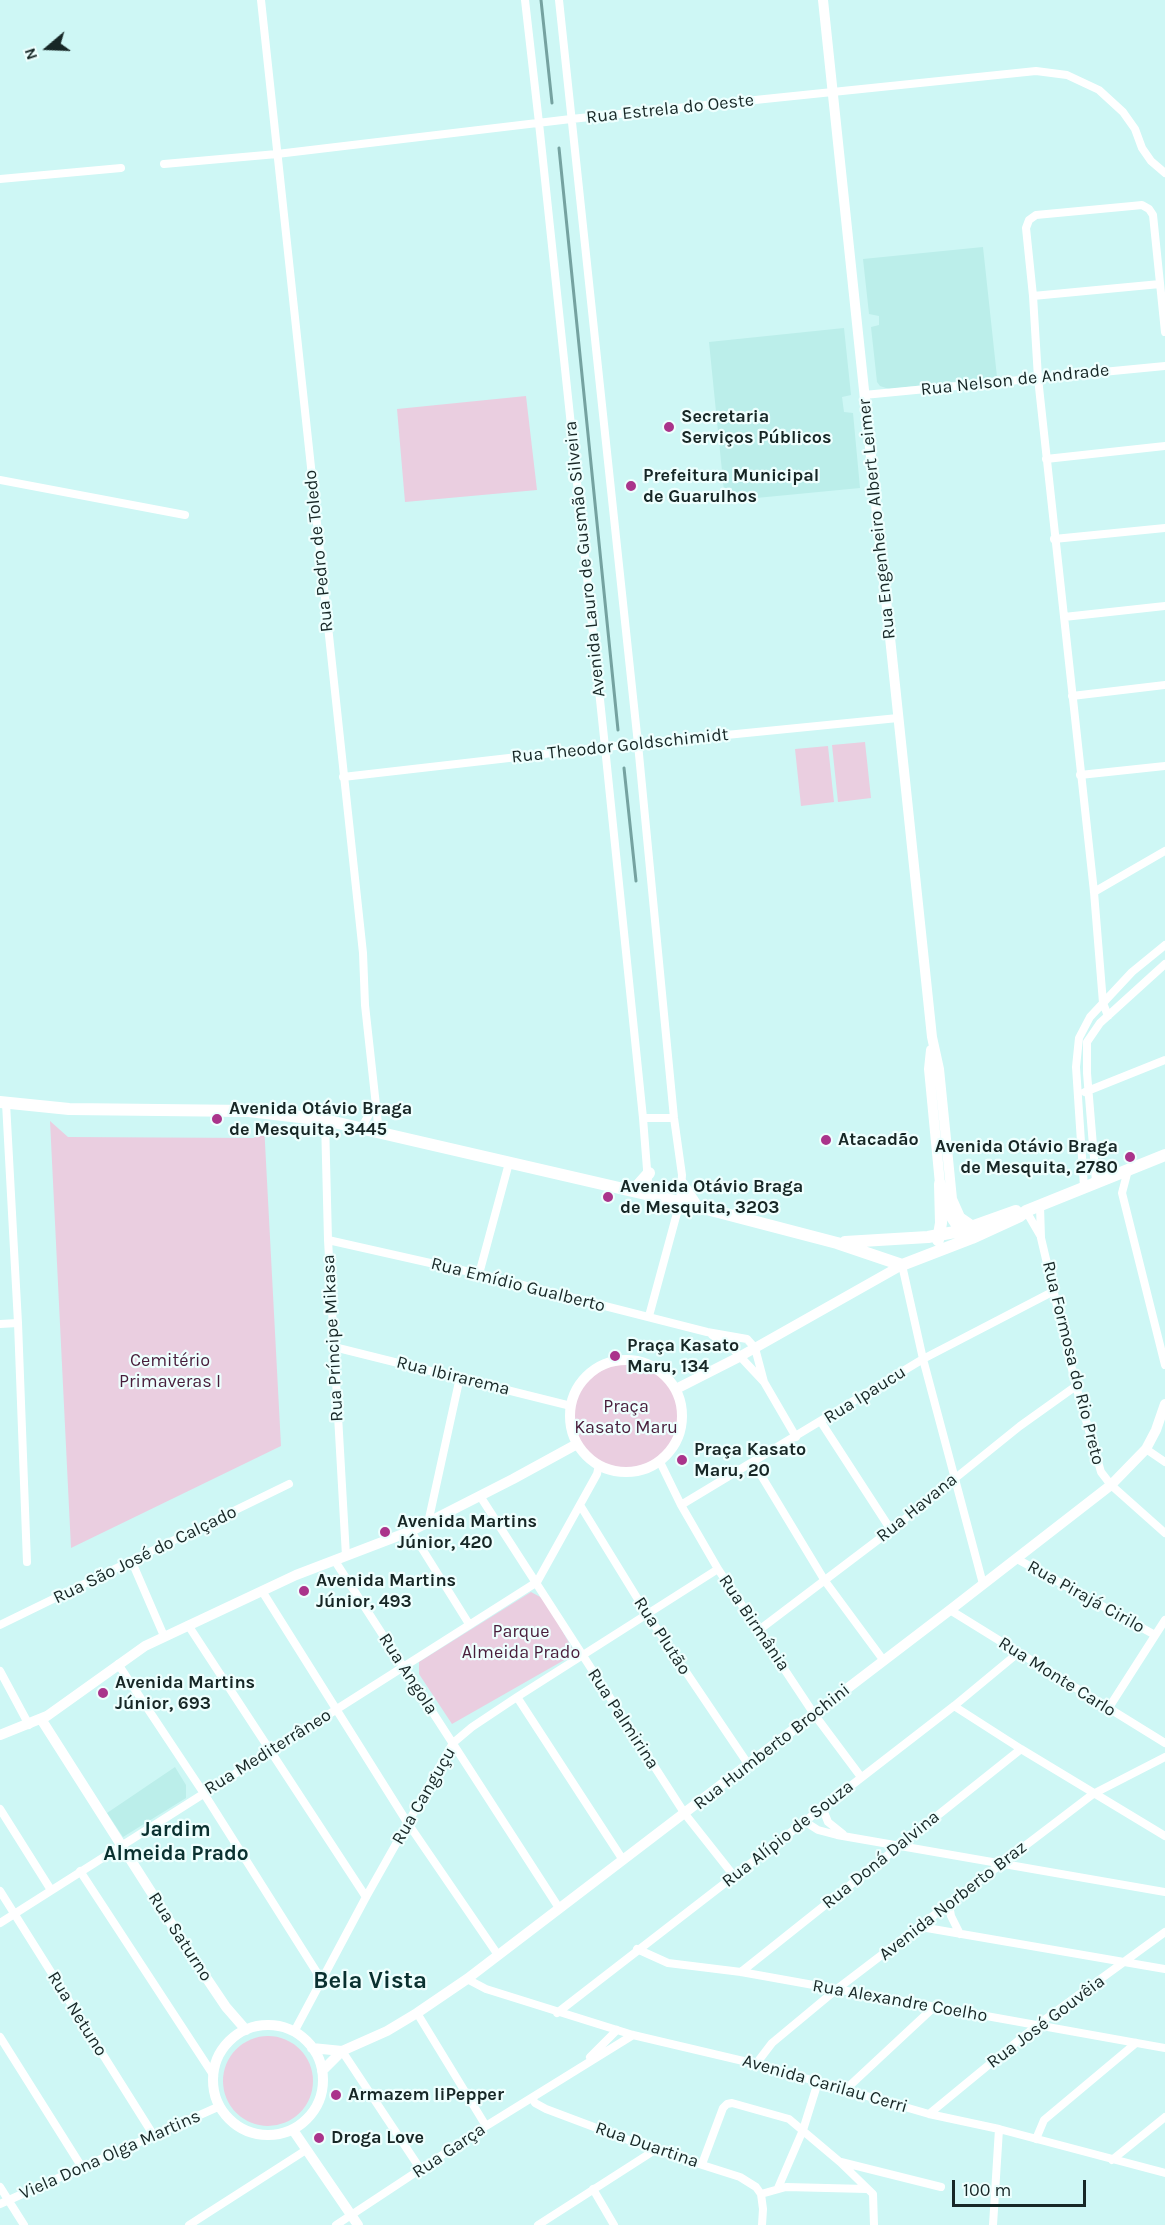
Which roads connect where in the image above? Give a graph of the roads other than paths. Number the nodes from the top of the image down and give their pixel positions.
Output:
1 (261, 0) edge
2 (525, 0) edge
3 (559, 0) edge
4 (823, 0) edge
5 (832, 92) junction
6 (571, 119) junction
7 (539, 123) junction
8 (277, 154) junction
9 (164, 164) dead end
10 (121, 168) dead end
11 (1165, 173) edge
12 (0, 179) edge
13 (1160, 284) junction
14 (1033, 296) junction
15 (1165, 332) edge
16 (1165, 366) edge
17 (1038, 378) junction
18 (864, 395) junction
19 (1165, 446) edge
20 (1046, 459) junction
21 (0, 480) edge
22 (185, 515) dead end
23 (1165, 528) edge
24 (1054, 539) junction
25 (1165, 606) edge
26 (1064, 617) junction
27 (1165, 685) edge
28 (1072, 696) junction
29 (898, 718) junction
30 (638, 744) junction
31 (605, 747) junction
32 (1165, 766) edge
33 (1080, 775) junction
34 (343, 777) junction
35 (1165, 851) edge
36 (1094, 892) junction
37 (1165, 945) edge
38 (1165, 964) edge
39 (1103, 1003) junction
40 (1108, 1016) junction
41 (932, 1037) junction
42 (1165, 1060) edge
43 (1089, 1091) junction
44 (1078, 1095) junction
45 (3, 1102) edge
46 (375, 1102) junction
47 (643, 1118) junction
48 (675, 1118) junction
49 (325, 1120) junction
50 (361, 1129) junction
51 (379, 1133) junction
52 (1165, 1155) edge
53 (509, 1163) junction
54 (1128, 1170) junction
55 (648, 1173) junction
56 (1100, 1181) junction
57 (682, 1184) junction
58 (940, 1184) junction
59 (1084, 1187) junction
60 (633, 1191) junction
61 (1122, 1193) junction
62 (649, 1195) junction
63 (680, 1202) junction
64 (1040, 1206) junction
65 (697, 1207) junction
66 (1026, 1211) junction
67 (960, 1231) junction
68 (972, 1232) junction
69 (939, 1238) junction
70 (1041, 1238) junction
71 (328, 1240) junction
72 (837, 1243) junction
73 (902, 1265) junction
74 (479, 1274) junction
75 (1054, 1291) junction
76 (649, 1316) junction
77 (18, 1323) junction
78 (0, 1324) edge
79 (707, 1332) junction
80 (334, 1347) junction
81 (755, 1348) junction
82 (739, 1357) junction
83 (923, 1359) junction
84 (1165, 1365) edge
85 (460, 1377) junction
86 (764, 1382) junction
87 (1076, 1386) junction
88 (676, 1389) junction
89 (1165, 1404) edge
90 (571, 1406) junction
91 (821, 1422) junction
92 (796, 1437) junction
93 (577, 1444) junction
94 (1146, 1449) junction
95 (660, 1462) junction
96 (753, 1462) junction
97 (1165, 1462) edge
98 (599, 1466) junction
99 (954, 1478) junction
100 (289, 1484) dead end
101 (1110, 1485) junction
102 (480, 1496) junction
103 (580, 1505) junction
104 (681, 1505) junction
105 (428, 1523) junction
106 (891, 1530) junction
107 (411, 1531) junction
108 (1165, 1533) edge
109 (341, 1558) junction
110 (1017, 1558) junction
111 (27, 1562) dead end
112 (132, 1562) junction
113 (718, 1569) junction
114 (825, 1581) junction
115 (537, 1582) junction
116 (983, 1584) junction
117 (262, 1591) junction
118 (950, 1610) junction
119 (647, 1614) junction
120 (1165, 1620) edge
121 (469, 1624) junction
122 (0, 1625) edge
123 (188, 1625) junction
124 (759, 1630) junction
125 (1155, 1635) junction
126 (164, 1636) junction
127 (1018, 1653) junction
128 (583, 1656) junction
129 (884, 1661) junction
130 (118, 1664) junction
131 (403, 1667) junction
132 (0, 1671) edge
133 (517, 1697) junction
134 (954, 1706) junction
135 (1108, 1709) junction
136 (336, 1710) junction
137 (814, 1714) junction
138 (41, 1719) junction
139 (29, 1725) junction
140 (0, 1735) edge
141 (453, 1743) junction
142 (1165, 1743) edge
143 (1021, 1749) junction
144 (270, 1753) junction
145 (1165, 1757) edge
146 (748, 1764) junction
147 (861, 1777) junction
148 (203, 1792) junction
149 (1093, 1794) junction
150 (822, 1807) junction
151 (0, 1809) edge
152 (685, 1814) junction
153 (804, 1821) junction
154 (407, 1822) junction
155 (846, 1836) junction
156 (1165, 1836) edge
157 (122, 1845) junction
158 (899, 1845) junction
159 (623, 1860) junction
160 (1003, 1863) junction
161 (80, 1871) junction
162 (734, 1876) junction
163 (51, 1890) junction
164 (0, 1892) edge
165 (1165, 1892) edge
166 (366, 1897) junction
167 (949, 1905) junction
168 (559, 1908) junction
169 (14, 1914) junction
170 (0, 1923) edge
171 (921, 1927) junction
172 (1165, 1932) edge
173 (960, 1934) junction
174 (637, 1949) junction
175 (498, 1955) junction
176 (1125, 1963) junction
177 (1165, 1969) edge
178 (741, 1972) junction
179 (471, 1976) junction
180 (321, 1979) junction
181 (837, 1989) junction
182 (933, 2008) junction
183 (417, 2013) junction
184 (557, 2013) junction
185 (1036, 2026) junction
186 (246, 2030) junction
187 (617, 2030) junction
188 (294, 2032) junction
189 (633, 2035) junction
190 (0, 2037) edge
191 (1136, 2043) junction
192 (312, 2048) junction
193 (1165, 2048) edge
194 (342, 2050) junction
195 (756, 2064) junction
196 (579, 2068) junction
197 (322, 2071) junction
198 (214, 2076) junction
199 (818, 2082) junction
200 (845, 2090) junction
201 (532, 2098) junction
202 (220, 2106) junction
203 (929, 2114) junction
204 (1165, 2117) edge
205 (486, 2126) junction
206 (999, 2129) junction
207 (293, 2130) junction
208 (803, 2130) junction
209 (153, 2136) junction
210 (1036, 2139) junction
211 (306, 2150) junction
212 (654, 2150) junction
213 (1112, 2160) junction
214 (840, 2162) junction
215 (702, 2164) junction
216 (83, 2169) junction
217 (421, 2170) junction
218 (1165, 2174) edge
219 (0, 2187) edge
220 (941, 2187) dead end
221 (778, 2188) junction
222 (593, 2189) junction
223 (867, 2189) junction
224 (761, 2194) junction
225 (4, 2203) edge
226 (354, 2220) edge
227 (24, 2225) edge
228 (189, 2225) edge
229 (336, 2225) edge
230 (538, 2225) edge
231 (614, 2225) edge
232 (762, 2225) edge
233 (874, 2225) edge
234 (993, 2225) edge

1 - 8 street, Rua Pedro de Toledo
2 - 7 street, Avenida Lauro de Gusmão Silveira
3 - 6 street, Avenida Lauro de Gusmão Silveira
4 - 5 street, Rua Engenheiro Albert Leimer
5 - 6 street, Rua Estrela do Oeste
5 - 11 street, Rua Estrela do Oeste
5 - 18 street, Rua Engenheiro Albert Leimer
6 - 7 street, Rua Estrela do Oeste
6 - 30 street, Avenida Lauro de Gusmão Silveira
7 - 8 street, Rua Estrela do Oeste
7 - 31 street, Avenida Lauro de Gusmão Silveira
8 - 9 street, Rua Estrela do Oeste
8 - 34 street, Rua Pedro de Toledo
10 - 12 street
13 - 14 street
13 - 14 street
13 - 15 street
14 - 17 street
16 - 17 street, Rua Nelson de Andrade
17 - 18 street, Rua Nelson de Andrade
17 - 20 street
18 - 29 street, Rua Engenheiro Albert Leimer
19 - 20 street
20 - 24 street
21 - 22 street
23 - 24 street
24 - 26 street
25 - 26 street
26 - 28 street
27 - 28 street
28 - 33 street
29 - 30 street, Rua Theodor Goldschimidt
29 - 41 street, Rua Engenheiro Albert Leimer
30 - 31 street, Rua Theodor Goldschimidt
30 - 48 street, Avenida Lauro de Gusmão Silveira
31 - 34 street, Rua Theodor Goldschimidt
31 - 47 street, Avenida Lauro de Gusmão Silveira
32 - 33 street
33 - 36 street
34 - 46 street, Rua Pedro de Toledo
35 - 36 street
36 - 39 street
37 - 39 street
38 - 40 street
39 - 40 street
39 - 44 street
40 - 43 street
41 - 58 street, Rua Engenheiro Albert Leimer
41 - 68 street, Rua Engenheiro Albert Leimer
42 - 43 street
43 - 44 street
43 - 56 street
44 - 59 street
45 - 49 main road
45 - 77 street
46 - 50 street
46 - 51 street, Rua Pedro de Toledo
47 - 48 street
47 - 55 street, Avenida Lauro de Gusmão Silveira
48 - 57 street, Avenida Lauro de Gusmão Silveira
49 - 50 main road
49 - 71 street, Rua Príncipe Mikasa
50 - 51 main road
51 - 53 main road
52 - 54 main road
53 - 60 main road
53 - 74 street
54 - 56 main road
54 - 61 street
55 - 60 main road
55 - 62 street, Avenida Lauro de Gusmão Silveira
56 - 59 main road
56 - 61 street
57 - 63 street, Avenida Lauro de Gusmão Silveira
57 - 65 main road
58 - 67 street, Rua Engenheiro Albert Leimer
58 - 69 main road
59 - 64 main road
60 - 62 main road
61 - 84 street
62 - 63 main road
63 - 65 main road
63 - 76 street, Avenida Lauro de Gusmão Silveira
64 - 66 main road
64 - 70 street, Rua Formosa do Rio Preto
65 - 72 main road
66 - 68 main road
66 - 70 street, Rua Formosa do Rio Preto
67 - 68 main road
67 - 69 main road
68 - 73 main road
69 - 72 main road
69 - 73 main road
70 - 75 street, Rua Formosa do Rio Preto
71 - 74 street, Rua Emídio Gualberto
71 - 80 street, Rua Príncipe Mikasa
72 - 73 main road
73 - 81 street
73 - 83 street
74 - 76 street, Rua Emídio Gualberto
75 - 83 street, Rua Ipaucu
75 - 87 street, Rua Formosa do Rio Preto
76 - 79 street, Rua Emídio Gualberto
77 - 78 street
77 - 111 street
79 - 81 street, Rua Emídio Gualberto
79 - 82 street, Rua Emídio Gualberto
80 - 85 street, Rua Ibirarema
80 - 109 street, Rua Príncipe Mikasa
81 - 82 street
81 - 86 street, Rua Emídio Gualberto
82 - 86 street, Rua Emídio Gualberto
82 - 88 street
83 - 91 street, Rua Ipaucu
83 - 99 street
85 - 90 street, Rua Ibirarema
85 - 105 street
86 - 92 street, Rua Emídio Gualberto
87 - 99 street, Rua Havana
87 - 101 street, Rua Formosa do Rio Preto
88 - 90 street
88 - 95 street
89 - 94 street, Rua Humberto Brochini
90 - 93 street
91 - 92 street, Rua Ipaucu
91 - 106 street
92 - 96 street, Rua Ipaucu
93 - 98 street
93 - 102 street
94 - 97 street
94 - 101 street, Rua Humberto Brochini
95 - 98 street
95 - 104 street, Rua Birmânia
96 - 104 street, Rua Ipaucu
96 - 114 street
98 - 103 street
99 - 106 street, Rua Havana
99 - 116 street
100 - 112 street, Rua São José do Calçado
101 - 108 street
101 - 110 street, Rua Humberto Brochini
102 - 105 street
102 - 115 street, Rua Palmirina
103 - 115 street
103 - 119 street, Rua Plutão
104 - 113 street, Rua Birmânia
105 - 107 street
106 - 114 street, Rua Havana
107 - 109 street
107 - 121 street
109 - 117 street
109 - 131 street, Rua Angola
110 - 116 street, Rua Humberto Brochini
110 - 125 street, Rua Pirajá Cirilo
112 - 122 street, Rua São José do Calçado
112 - 126 street
113 - 119 street, Rua Canguçu
113 - 124 street, Rua Birmânia
114 - 124 street, Rua Havana
114 - 129 street
115 - 121 street, Rua Mediterrâneo
115 - 128 street, Rua Palmirina
116 - 118 street, Rua Humberto Brochini
117 - 123 street
117 - 136 street
118 - 127 street, Rua Monte Carlo
118 - 129 street, Rua Humberto Brochini
119 - 128 street, Rua Canguçu
119 - 146 street, Rua Plutão
120 - 125 street
121 - 131 street, Rua Mediterrâneo
123 - 126 street
123 - 144 street
124 - 137 street, Rua Birmânia
125 - 135 street
126 - 130 street
127 - 134 street, Rua Alípio de Souza
127 - 135 street, Rua Monte Carlo
128 - 133 street, Rua Canguçu
128 - 152 street, Rua Palmirina
129 - 137 street, Rua Humberto Brochini
130 - 138 street
130 - 148 street
131 - 136 street, Rua Mediterrâneo
131 - 141 street, Rua Angola
132 - 139 street
133 - 141 street, Rua Canguçu
133 - 159 street
134 - 143 street
134 - 147 street, Rua Alípio de Souza
135 - 142 street, Rua Monte Carlo
136 - 144 street, Rua Mediterrâneo
136 - 154 street
137 - 146 street, Rua Humberto Brochini
137 - 147 street, Rua Birmânia
138 - 139 street
138 - 157 street, Rua Saturno
139 - 140 street
141 - 154 street, Rua Canguçu
141 - 168 street, Rua Angola
143 - 149 street
143 - 158 street, Rua Doná Dalvina
144 - 148 street, Rua Mediterrâneo
144 - 166 street
145 - 149 street, Avenida Norberto Braz
146 - 152 street, Rua Humberto Brochini
147 - 150 street, Rua Alípio de Souza
148 - 157 street, Rua Mediterrâneo
148 - 180 street
149 - 156 street
149 - 160 street, Avenida Norberto Braz
150 - 153 street, Rua Alípio de Souza
150 - 155 street
151 - 163 street
152 - 159 street, Rua Humberto Brochini
152 - 162 street, Rua Palmirina
153 - 155 street
153 - 162 street, Rua Alípio de Souza
154 - 166 street, Rua Canguçu
154 - 175 street
155 - 158 street
157 - 161 street, Rua Mediterrâneo
157 - 186 street, Rua Saturno
158 - 160 street
158 - 178 street, Rua Doná Dalvina
159 - 168 street, Rua Humberto Brochini
160 - 165 street
160 - 167 street, Avenida Norberto Braz
161 - 163 street, Rua Mediterrâneo
161 - 198 street
162 - 174 street, Rua Alípio de Souza
163 - 169 street, Rua Mediterrâneo
164 - 169 street, Rua Netuno
166 - 180 street, Rua Canguçu
167 - 171 street, Avenida Norberto Braz
167 - 173 street
168 - 175 street, Rua Humberto Brochini
169 - 170 street, Rua Mediterrâneo
169 - 209 street, Rua Netuno
171 - 173 street
171 - 181 street, Avenida Norberto Braz
172 - 176 street, Rua José Gouvêia
173 - 176 street
174 - 178 street, Rua Alexandre Coelho
174 - 184 street, Rua Alípio de Souza
175 - 179 street, Rua Humberto Brochini
176 - 177 street
176 - 185 street, Rua José Gouvêia
178 - 181 street, Rua Alexandre Coelho
179 - 183 street, Rua Humberto Brochini
179 - 184 street, Avenida Carilau Cerri
180 - 188 street, Rua Canguçu
181 - 182 street, Rua Alexandre Coelho
181 - 195 street, Avenida Norberto Braz
182 - 185 street, Rua Alexandre Coelho
182 - 200 street
183 - 194 street, Rua Humberto Brochini
183 - 205 street
184 - 187 street, Avenida Carilau Cerri
185 - 191 street, Rua Alexandre Coelho
185 - 203 street, Rua José Gouvêia
186 - 188 street
186 - 198 street
187 - 189 street, Avenida Carilau Cerri
187 - 196 street, Rua Garça
188 - 192 street
189 - 195 street, Avenida Carilau Cerri
189 - 196 street, Rua Garça
190 - 216 street
191 - 193 street, Rua Alexandre Coelho
191 - 210 street
192 - 194 street, Rua Humberto Brochini
192 - 197 street
194 - 197 street, Rua Humberto Brochini
194 - 217 street
195 - 199 street, Avenida Carilau Cerri
196 - 201 street, Rua Garça
197 - 207 street
198 - 202 street
199 - 200 street, Avenida Carilau Cerri
199 - 208 street
200 - 203 street, Avenida Carilau Cerri
201 - 205 street, Rua Garça
201 - 212 street, Rua Duartina
202 - 207 street
202 - 209 street, Viela Dona Olga Martins
203 - 206 street, Avenida Carilau Cerri
204 - 213 street
205 - 217 street, Rua Garça
206 - 210 street, Avenida Carilau Cerri
206 - 234 street
207 - 211 street
208 - 214 street
208 - 215 street
208 - 221 street
209 - 216 street, Viela Dona Olga Martins
210 - 213 street, Avenida Carilau Cerri
211 - 226 street
211 - 228 street
212 - 215 street, Rua Duartina
212 - 222 street
213 - 218 street, Avenida Carilau Cerri
214 - 220 street
214 - 223 street
215 - 224 street, Rua Duartina
216 - 225 street, Viela Dona Olga Martins
217 - 226 street, Rua Garça
219 - 225 street
221 - 223 street
221 - 224 street
222 - 230 street
222 - 231 street
223 - 233 street
224 - 232 street
225 - 227 street
226 - 229 street, Rua Garça

